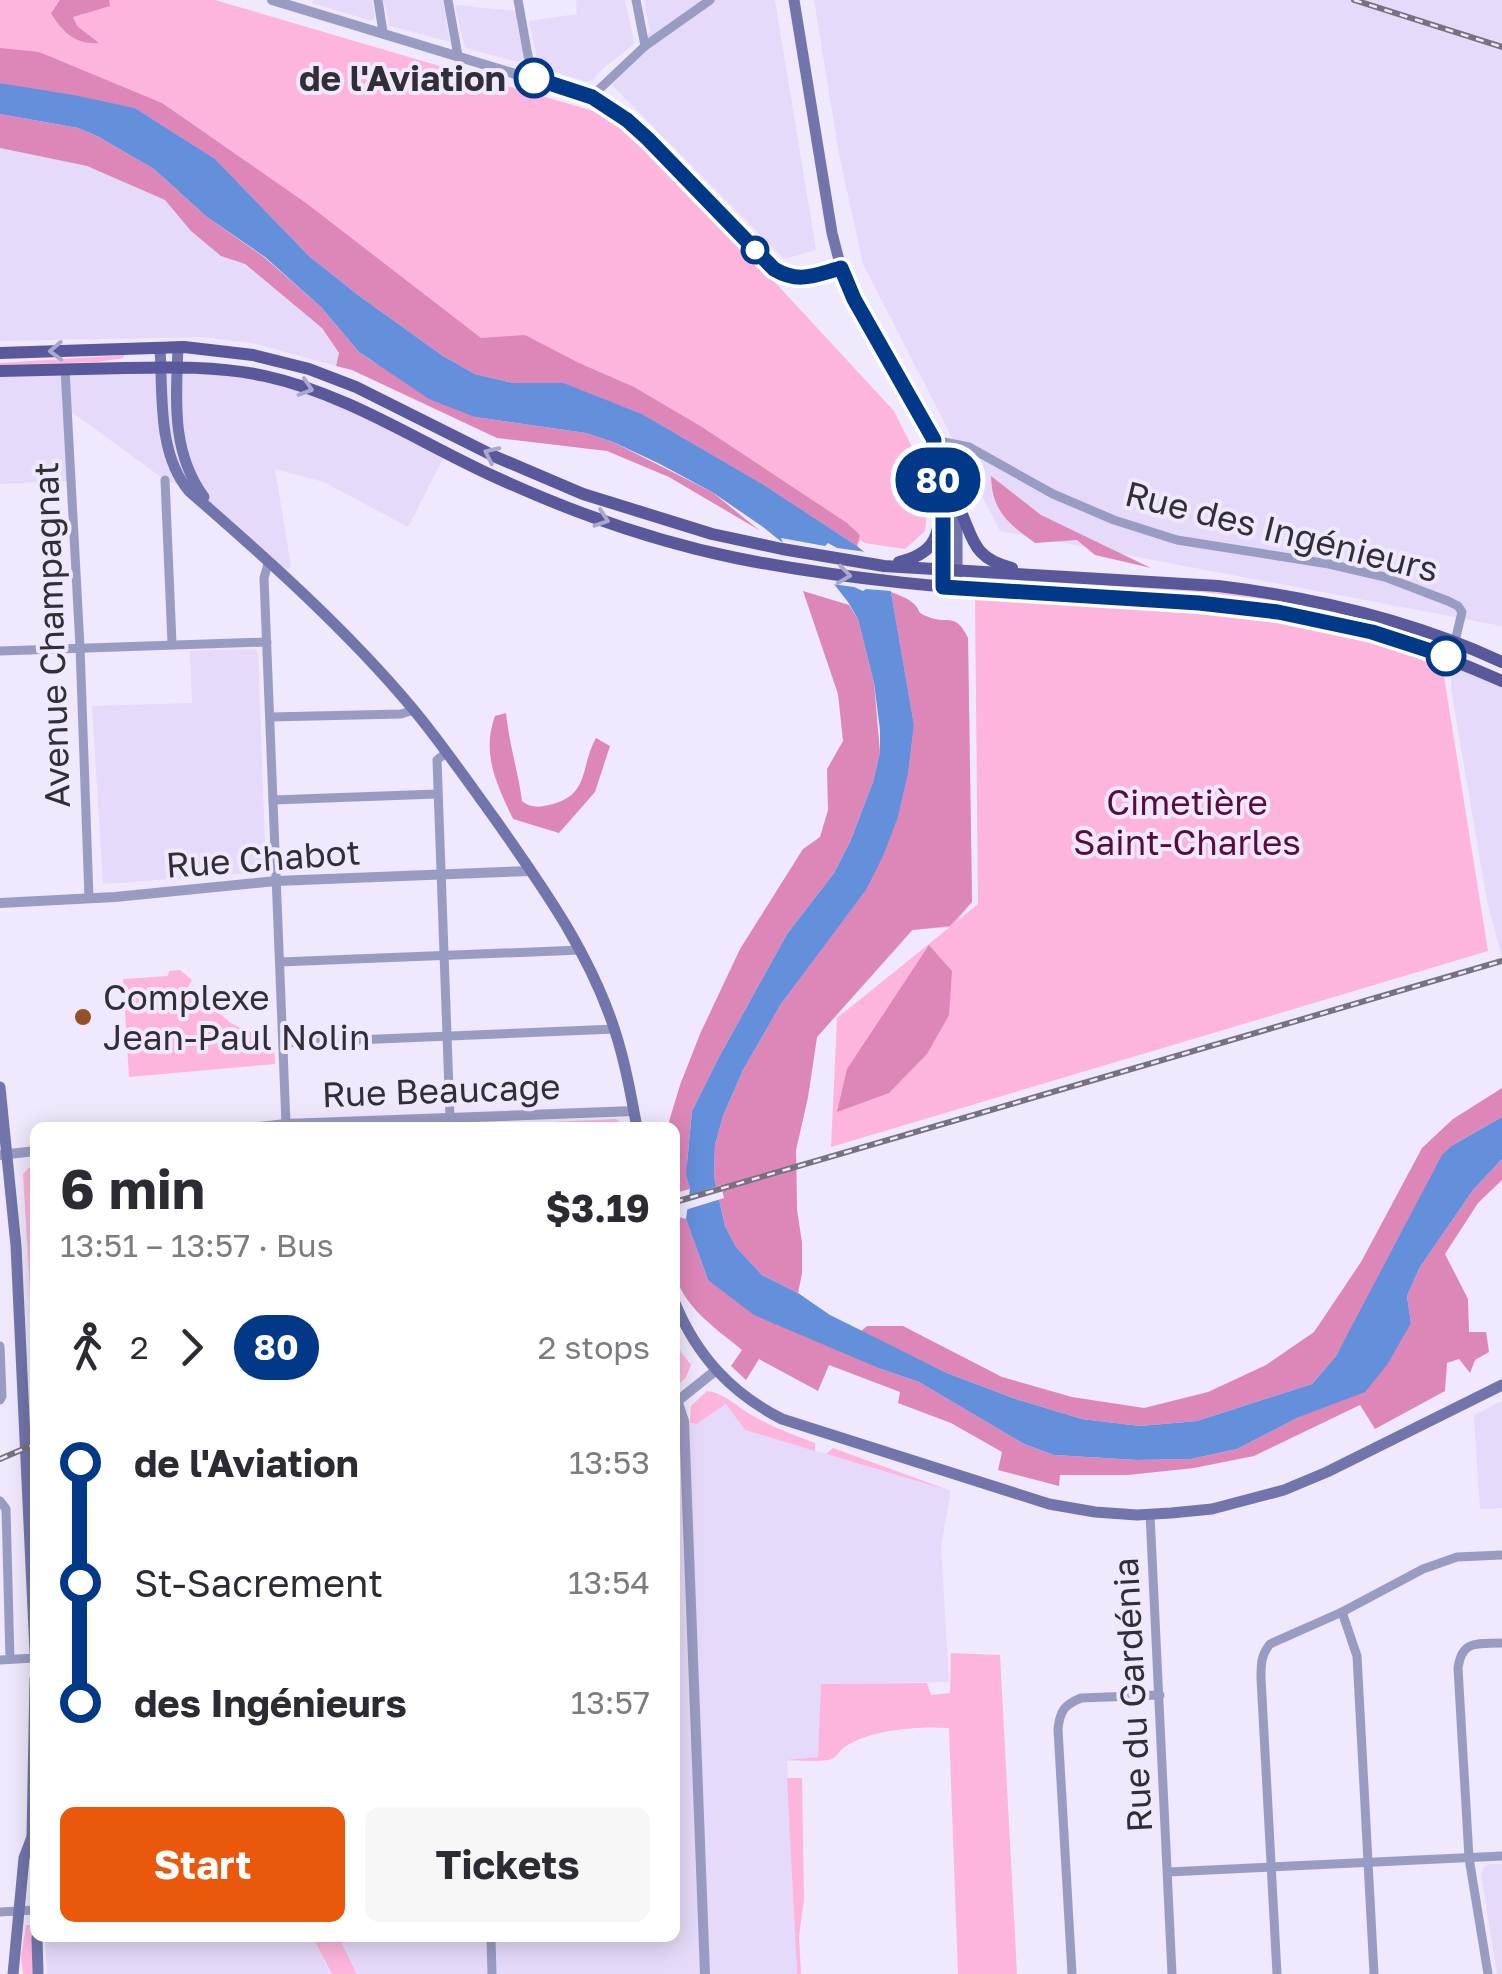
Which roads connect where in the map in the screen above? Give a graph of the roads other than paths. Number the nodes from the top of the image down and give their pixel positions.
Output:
1 (272, 0) edge
2 (378, 0) edge
3 (448, 0) edge
4 (518, 0) edge
5 (636, 0) edge
6 (710, 0) edge
7 (794, 0) edge
8 (383, 32) junction
9 (645, 46) junction
10 (458, 56) junction
11 (532, 78) junction
12 (592, 97) junction
13 (841, 268) junction
14 (160, 348) junction
15 (178, 348) junction
16 (0, 353) edge
17 (161, 367) junction
18 (177, 367) junction
19 (66, 369) junction
20 (0, 371) edge
21 (934, 440) junction
22 (165, 480) dead end
23 (949, 505) junction
24 (222, 520) junction
25 (268, 564) junction
26 (884, 566) junction
27 (951, 570) junction
28 (1044, 575) junction
29 (950, 587) junction
30 (1456, 641) junction
31 (267, 642) junction
32 (172, 644) junction
33 (80, 647) junction
34 (0, 650) edge
35 (1451, 658) junction
36 (1502, 662) edge
37 (1502, 681) edge
38 (414, 710) junction
39 (270, 718) junction
40 (447, 752) junction
41 (437, 794) junction
42 (273, 800) junction
43 (530, 871) junction
44 (441, 876) junction
45 (276, 882) junction
46 (89, 898) junction
47 (0, 903) edge
48 (580, 950) junction
49 (444, 956) junction
50 (280, 962) junction
51 (614, 1029) junction
52 (446, 1037) junction
53 (284, 1043) junction
54 (0, 1087) edge
55 (634, 1111) junction
56 (450, 1118) junction
57 (286, 1122) edge
58 (341, 1122) edge
59 (636, 1122) edge
60 (30, 1152) edge
61 (4, 1155) edge
62 (680, 1313) edge
63 (0, 1346) edge
64 (716, 1372) junction
65 (1502, 1385) edge
66 (1, 1398) edge
67 (680, 1401) edge
68 (680, 1411) edge
69 (0, 1501) edge
70 (1150, 1514) junction
71 (30, 1547) edge
72 (1502, 1555) edge
73 (1342, 1612) junction
74 (1502, 1643) edge
75 (30, 1656) edge
76 (5, 1660) edge
77 (1160, 1695) junction
78 (30, 1848) edge
79 (1502, 1856) edge
80 (1469, 1858) junction
81 (1368, 1863) junction
82 (1272, 1868) junction
83 (1168, 1872) junction
84 (30, 1911) edge
85 (0, 1912) edge
86 (20, 1912) junction
87 (37, 1942) edge
88 (491, 1942) edge
89 (13, 1974) edge
90 (38, 1974) edge
91 (492, 1974) edge
92 (705, 1974) edge
93 (1072, 1974) edge
94 (1172, 1974) edge
95 (1277, 1974) edge
96 (1374, 1974) edge
97 (1488, 1974) edge

1 - 8 street
2 - 8 street
3 - 10 street
4 - 11 street
5 - 9 street
6 - 9 street
7 - 13 main road
8 - 10 street
9 - 12 street
10 - 11 street
11 - 12 street
12 - 13 street
13 - 21 main road
14 - 15 main road
14 -> 16 main road
14 - 17 main road
15 - 18 main road
26 -> 15 main road
17 - 18 main road
17 - 19 main road
17 - 24 main road
18 - 24 main road
18 -> 29 main road
19 - 20 main road
19 - 33 street, Avenue Champagnat
21 - 23 main road
21 - 30 street, Rue des Ingénieurs
22 - 32 street
23 - 26 main road
23 - 27 main road
23 - 28 main road
24 - 25 main road
25 - 31 street
25 - 38 main road
26 - 27 main road
27 - 28 main road
27 - 29 main road
28 - 30 main road
29 - 35 main road
30 - 35 street
30 - 36 main road
31 - 32 street
31 - 39 street
32 - 33 street
33 - 34 street
33 - 46 street, Avenue Champagnat
35 - 37 main road
38 - 39 street
38 - 40 main road
39 - 42 street
40 - 41 street
40 - 43 main road
41 - 42 street
41 - 44 street
42 - 45 street
43 - 44 street, Rue Chabot
43 - 48 main road
44 - 45 street, Rue Chabot
44 - 49 street
45 - 46 street, Rue Chabot
45 - 50 street
46 - 47 street, Rue Chabot
48 - 49 street
48 - 51 main road
49 - 50 street
49 - 52 street
50 - 53 street
51 - 52 street
51 - 55 main road
52 - 53 street
52 - 56 street
53 - 57 street
54 - 61 main road
55 - 56 street, Rue Beaucage
55 - 59 main road
56 - 58 street, Rue Beaucage
60 - 61 street
61 - 71 main road
62 - 64 main road
63 - 66 street
64 - 67 street
64 - 70 main road
65 - 70 main road
68 - 92 street
69 - 76 street
70 - 77 street, Rue du Gardénia
72 - 73 street
73 - 81 street
73 - 82 street
74 - 80 street
75 - 76 street
77 - 83 street, Rue du Gardénia
77 - 93 street
78 - 86 main road
79 - 80 street
80 - 81 street
80 - 97 street
81 - 82 street
81 - 96 street
82 - 83 street
82 - 95 street
83 - 94 street, Rue du Gardénia
84 - 86 street
85 - 86 street
86 - 89 main road
87 - 90 main road
88 - 91 street

